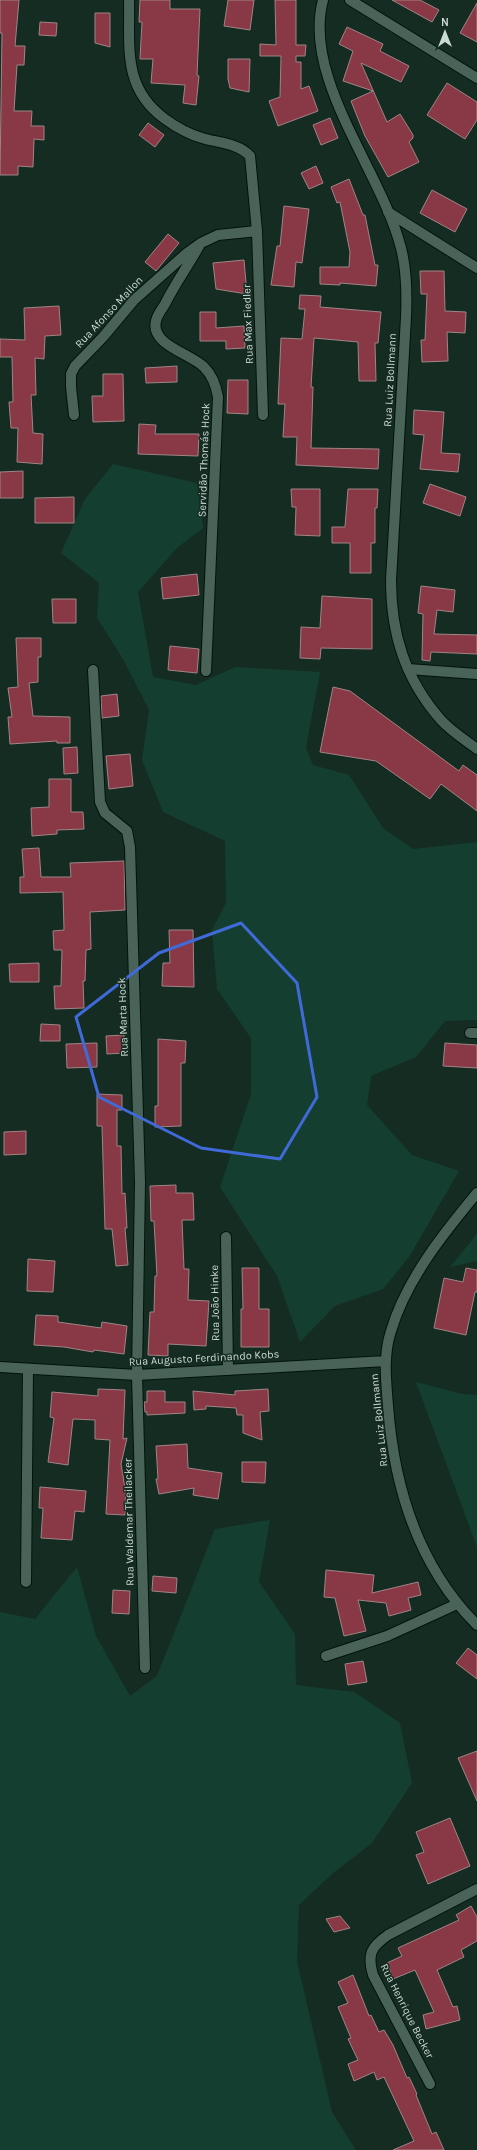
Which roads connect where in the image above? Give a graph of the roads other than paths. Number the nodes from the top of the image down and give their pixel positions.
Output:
1 (129, 0) edge
2 (323, 0) edge
3 (350, 0) edge
4 (477, 78) edge
5 (388, 212) junction
6 (257, 231) junction
7 (201, 243) junction
8 (477, 268) edge
9 (74, 415) dead end
10 (263, 415) dead end
11 (408, 669) junction
12 (93, 670) dead end
13 (206, 671) dead end
14 (477, 674) edge
15 (477, 749) edge
16 (477, 1193) edge
17 (226, 1237) dead end
18 (386, 1361) junction
19 (0, 1367) edge
20 (28, 1369) junction
21 (228, 1370) junction
22 (137, 1375) junction
23 (26, 1582) dead end
24 (457, 1604) junction
25 (477, 1625) edge
26 (326, 1656) dead end
27 (145, 1668) dead end
28 (477, 1889) edge
29 (430, 2084) dead end

1 - 6 street
2 - 5 street, Rua Luiz Bollmann
3 - 4 street
5 - 8 street
5 - 11 street, Rua Luiz Bollmann
6 - 7 street, Rua Afonso Mallon
6 - 10 street, Rua Max Fiedler
7 - 9 street, Rua Afonso Mallon
7 - 13 street, Servidão Thomás Hock
11 - 14 street
11 - 15 street, Rua Luiz Bollmann
12 - 22 street, Rua Marta Hock
16 - 18 street, Rua Luiz Bollmann
17 - 21 street, Rua João Hinke
18 - 21 street, Rua Augusto Ferdinando Kobs
18 - 24 street, Rua Luiz Bollmann
19 - 20 street, Rua Augusto Ferdinando Kobs
20 - 22 street, Rua Augusto Ferdinando Kobs
20 - 23 street
21 - 22 street, Rua Augusto Ferdinando Kobs
22 - 27 street, Rua Waldemar Theilacker
24 - 25 street, Rua Luiz Bollmann
24 - 26 street
28 - 29 street, Rua Henrique Becker

